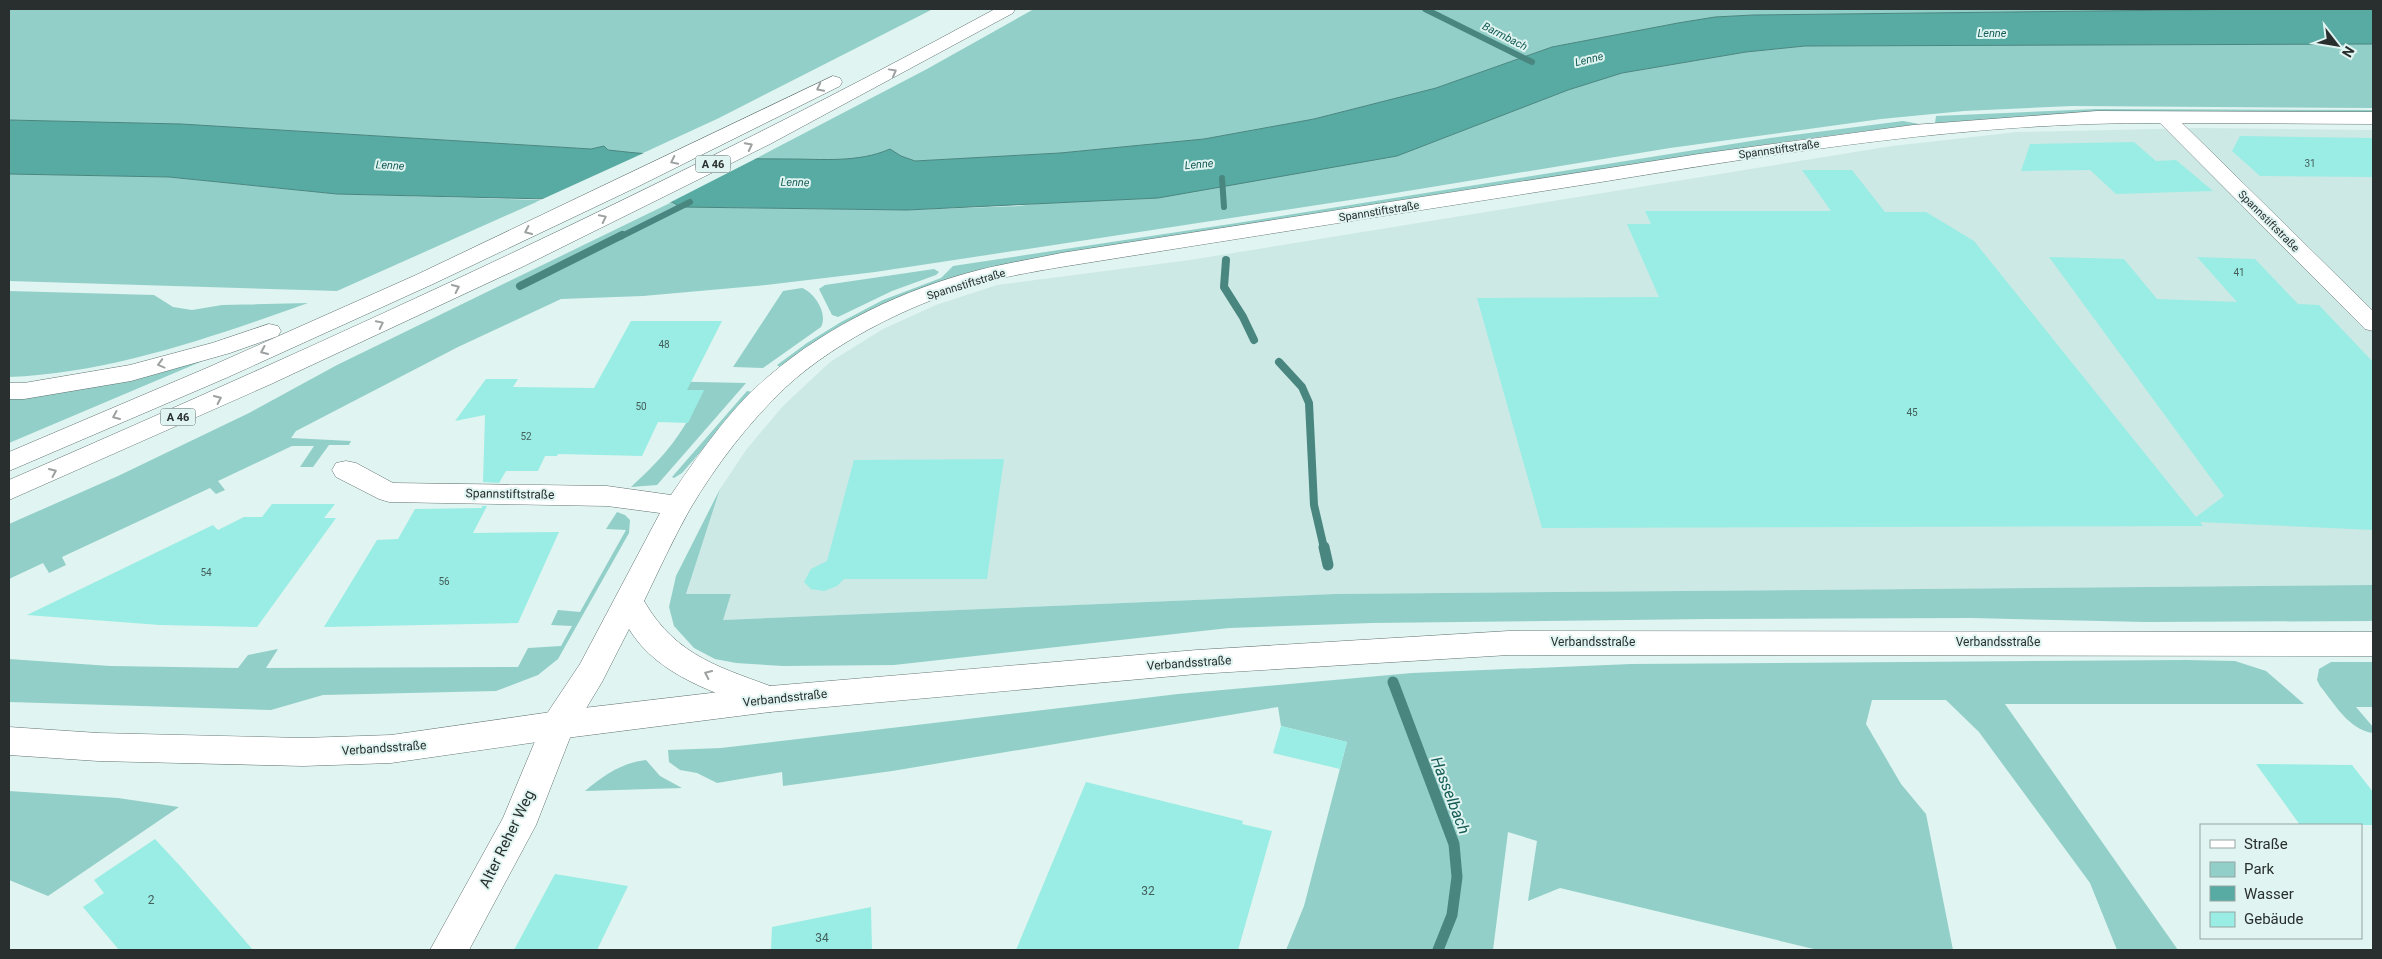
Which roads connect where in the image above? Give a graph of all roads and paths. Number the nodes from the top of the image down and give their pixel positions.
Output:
1 (972, 9) edge
2 (1008, 9) edge
3 (2166, 118) junction
4 (2373, 118) edge
5 (352, 305) junction
6 (2373, 323) edge
7 (9, 391) edge
8 (9, 462) edge
9 (346, 470) dead end
10 (9, 491) edge
11 (678, 506) junction
12 (628, 600) junction
13 (2373, 644) edge
14 (770, 699) junction
15 (558, 724) junction
16 (9, 741) edge
17 (448, 950) edge

1 -> 5 main road, A 46
10 -> 2 main road, A 46
3 - 4 main road, Spannstiftstraße
3 - 6 main road, Spannstiftstraße
3 - 11 main road, Spannstiftstraße
5 -> 7 main road
5 -> 8 main road, A 46
9 - 11 main road, Spannstiftstraße
11 - 12 main road, Spannstiftstraße
14 -> 12 main road
12 - 15 main road, Spannstiftstraße
13 - 14 main road, Verbandsstraße
14 - 15 main road, Verbandsstraße
15 - 16 main road, Verbandsstraße
15 - 17 main road, Alter Reher Weg

